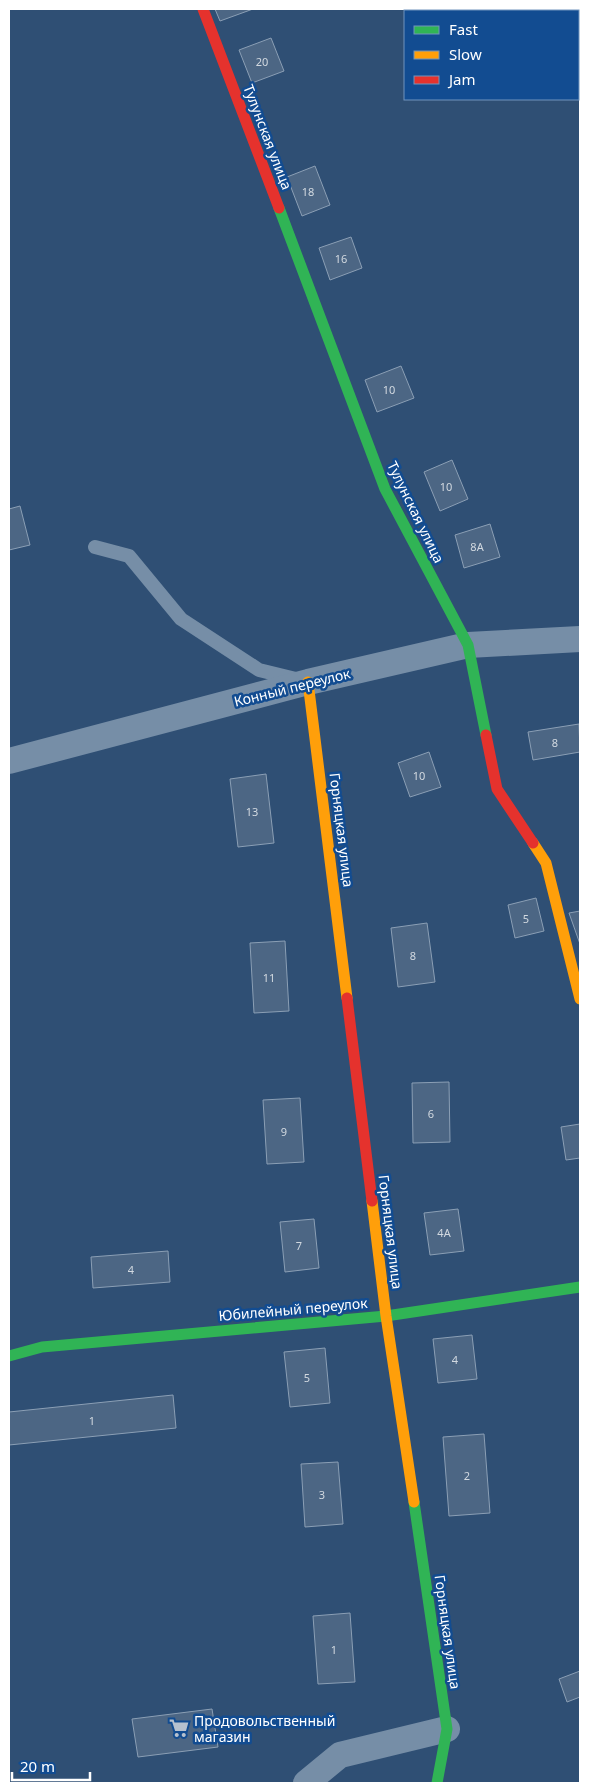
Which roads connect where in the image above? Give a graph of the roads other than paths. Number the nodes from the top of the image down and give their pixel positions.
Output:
1 (203, 9) edge
2 (95, 547) dead end
3 (580, 639) edge
4 (468, 645) junction
5 (308, 682) junction
6 (9, 761) edge
7 (580, 998) edge
8 (580, 1287) edge
9 (386, 1316) junction
10 (9, 1356) edge
11 (447, 1729) junction
12 (306, 1783) edge
13 (436, 1783) edge

1 - 4 street, Тулунская улица
2 - 5 lane
3 - 4 street, Конный переулок
4 - 5 street, Конный переулок
4 - 7 street, Тулунская улица
5 - 6 street, Конный переулок
5 - 9 street, Горняцкая улица
8 - 9 street, Юбилейный переулок
9 - 10 street, Юбилейный переулок
9 - 11 street, Горняцкая улица
11 - 12 street
11 - 13 street, Горняцкая улица

